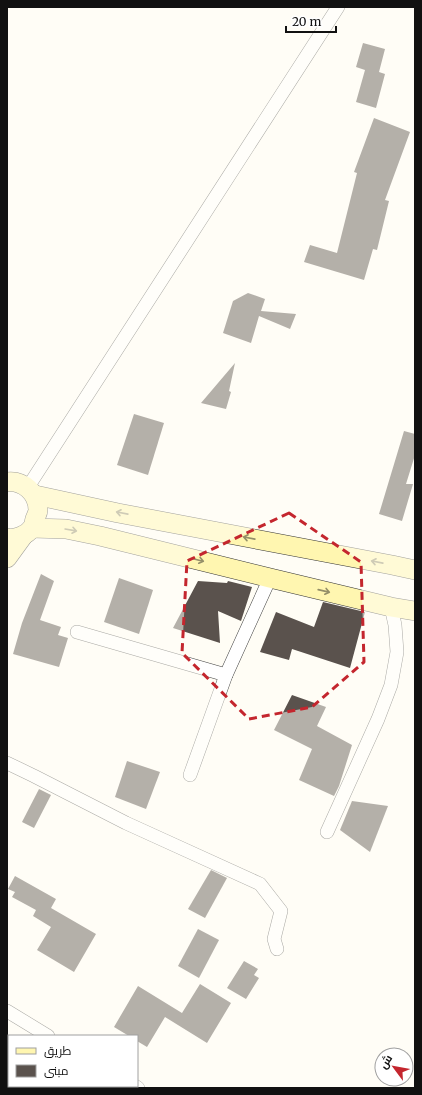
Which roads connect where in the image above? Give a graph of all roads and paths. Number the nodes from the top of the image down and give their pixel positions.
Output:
1 (338, 7) edge
2 (7, 482) edge
3 (31, 491) junction
4 (21, 534) edge
5 (7, 558) edge
6 (415, 570) edge
7 (270, 578) junction
8 (391, 607) junction
9 (415, 611) edge
10 (78, 632) dead end
11 (226, 675) junction
12 (7, 763) edge
13 (190, 775) dead end
14 (327, 832) dead end
15 (277, 949) dead end
16 (7, 1011) edge
17 (46, 1035) edge

1 - 3 street
2 - 3 main road
3 - 4 main road
6 -> 3 main road
4 - 5 main road
4 -> 7 main road
7 -> 8 main road
7 - 11 street
8 - 9 main road
8 - 14 street
10 - 11 street
11 - 13 street
12 - 15 street
16 - 17 street

